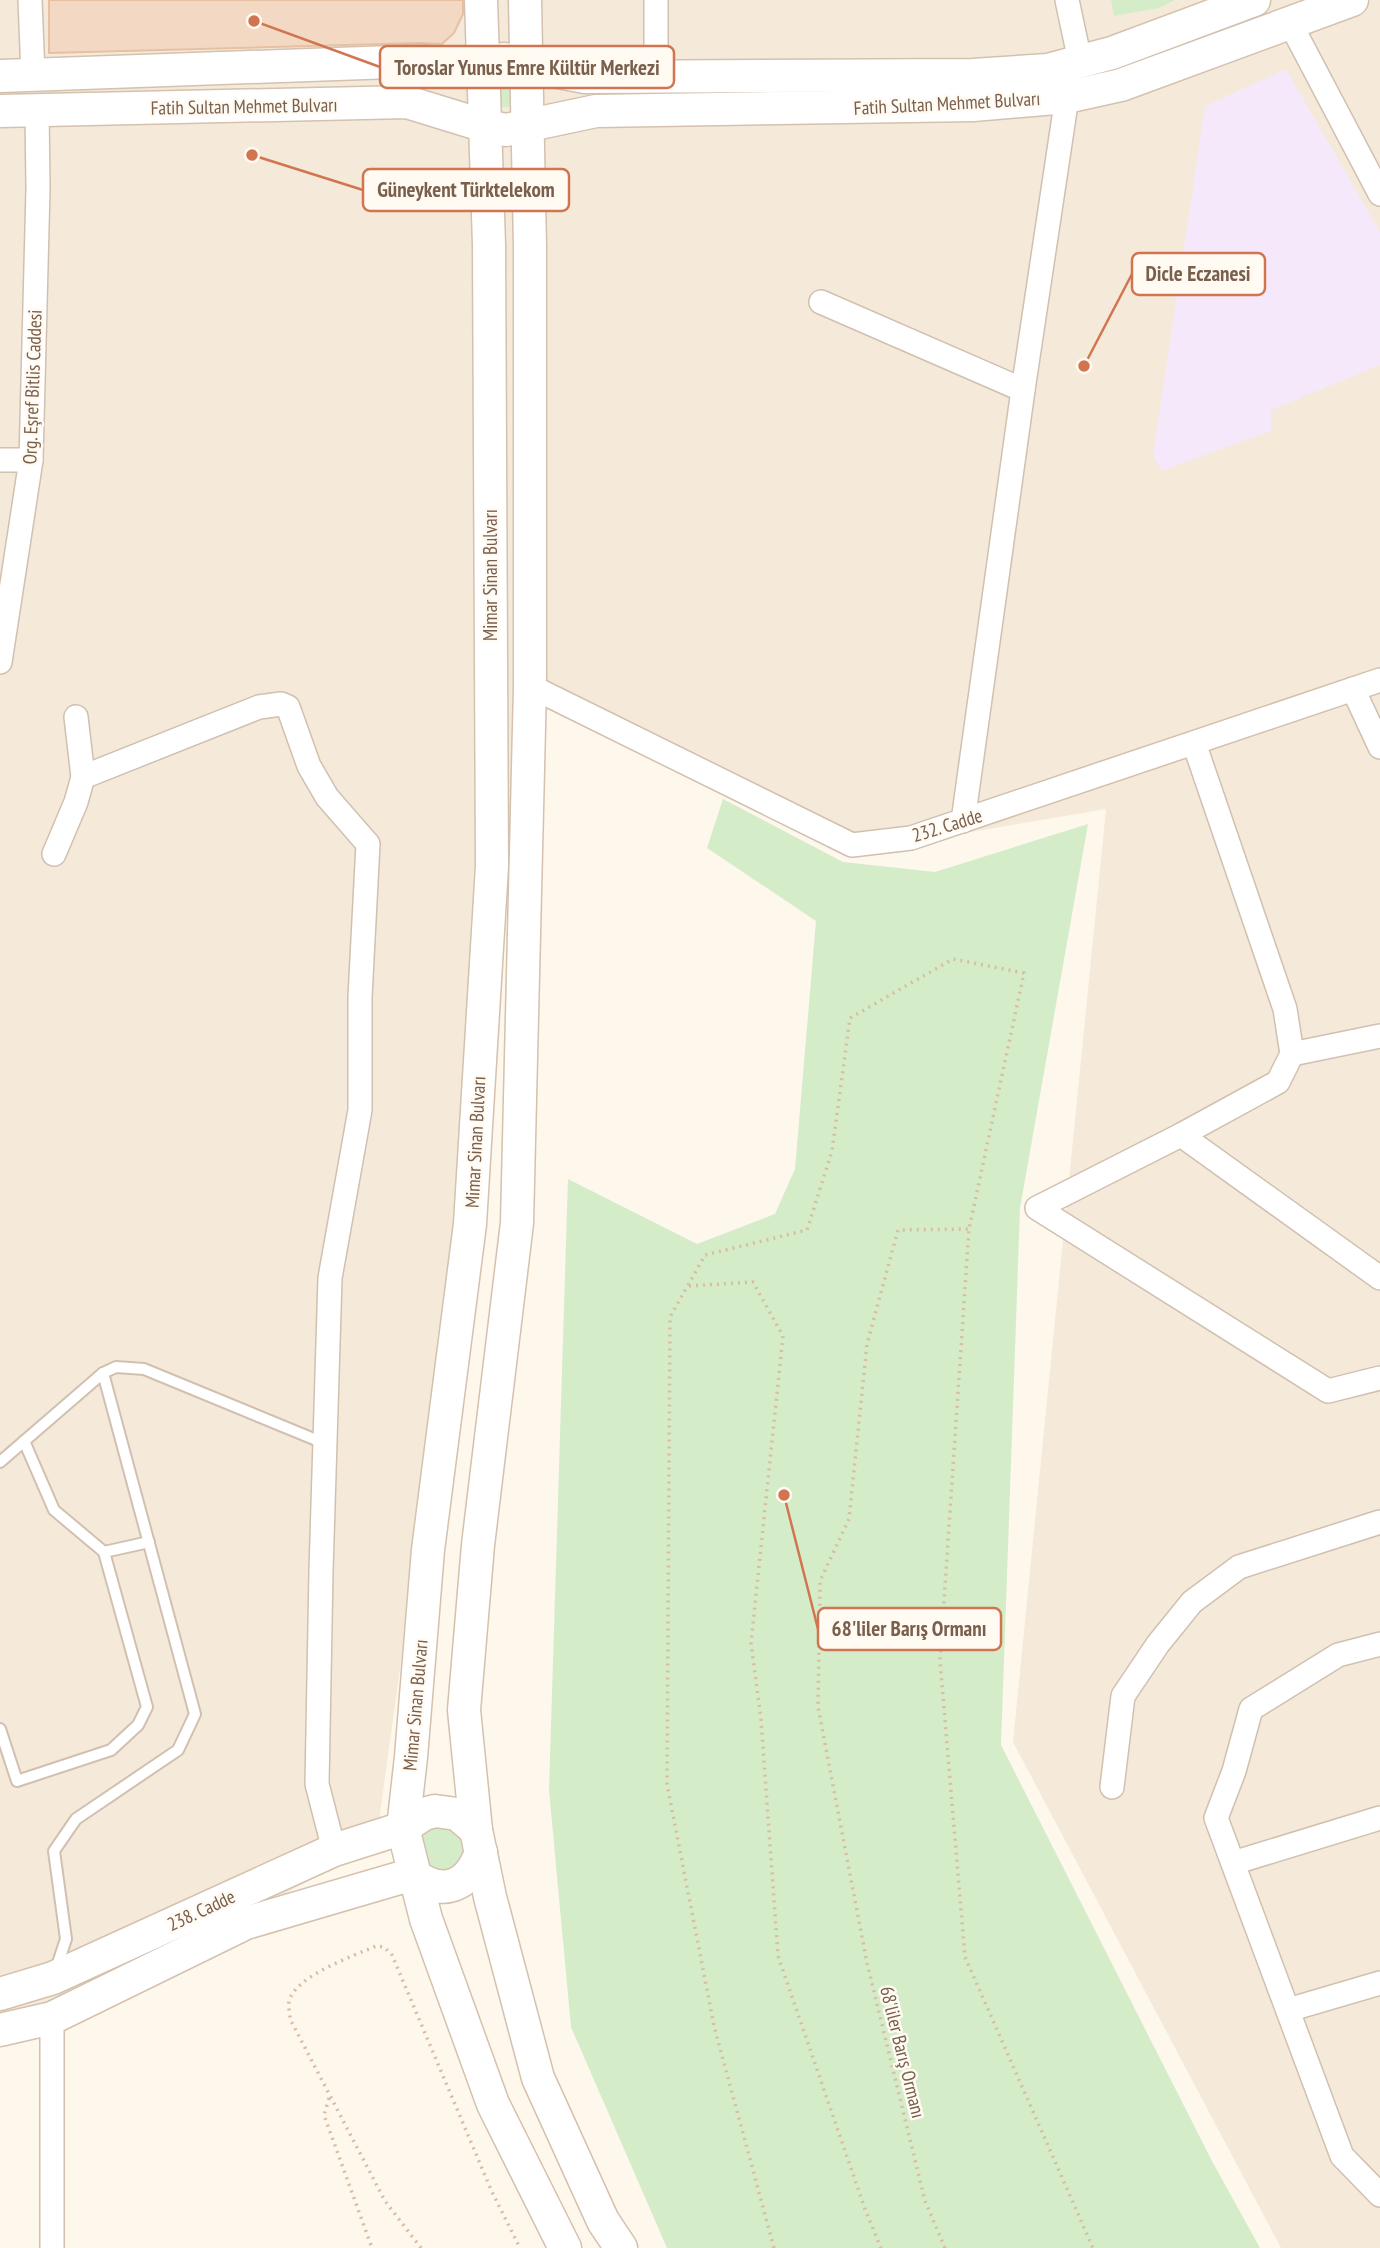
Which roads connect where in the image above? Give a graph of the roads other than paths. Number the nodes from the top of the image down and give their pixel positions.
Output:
1 (30, 0) edge
2 (481, 0) edge
3 (526, 0) edge
4 (656, 0) edge
5 (1067, 0) edge
6 (1254, 0) edge
7 (1352, 0) edge
8 (1289, 21) junction
9 (1080, 61) junction
10 (483, 66) junction
11 (527, 66) junction
12 (33, 75) junction
13 (0, 76) edge
14 (656, 76) junction
15 (1067, 97) junction
16 (37, 110) junction
17 (0, 111) edge
18 (527, 124) junction
19 (485, 126) junction
20 (1372, 158) edge
21 (1380, 194) edge
22 (821, 302) dead end
23 (1023, 390) junction
24 (0, 460) edge
25 (31, 460) junction
26 (0, 662) edge
27 (1380, 680) edge
28 (530, 686) junction
29 (1353, 689) junction
30 (76, 717) dead end
31 (1194, 743) junction
32 (1380, 747) edge
33 (83, 776) junction
34 (963, 821) junction
35 (54, 854) dead end
36 (1380, 1036) edge
37 (1292, 1055) junction
38 (1181, 1135) junction
39 (1380, 1278) edge
40 (103, 1373) junction
41 (1380, 1378) edge
42 (24, 1441) junction
43 (326, 1444) junction
44 (0, 1462) edge
45 (1380, 1522) edge
46 (149, 1542) junction
47 (104, 1552) junction
48 (1380, 1644) edge
49 (0, 1729) edge
50 (1112, 1787) dead end
51 (1380, 1818) edge
52 (403, 1828) junction
53 (479, 1841) junction
54 (334, 1850) junction
55 (1233, 1863) junction
56 (413, 1874) junction
57 (53, 1978) junction
58 (1380, 1983) edge
59 (0, 1994) edge
60 (1288, 2010) junction
61 (52, 2018) junction
62 (0, 2030) edge
63 (1380, 2195) edge
64 (52, 2248) edge
65 (565, 2248) edge
66 (621, 2248) edge

1 - 12 street
2 - 10 main road, Mimar Sinan Bulvarı
3 - 11 main road, Mimar Sinan Bulvarı
4 - 14 street
5 - 9 street
6 - 9 main road, Fatih Sultan Mehmet Bulvarı
7 - 8 main road, Fatih Sultan Mehmet Bulvarı
8 - 15 main road, Fatih Sultan Mehmet Bulvarı
8 - 20 street
9 - 14 main road, Fatih Sultan Mehmet Bulvarı
10 - 11 main road, Fatih Sultan Mehmet Bulvarı
10 - 12 main road, Fatih Sultan Mehmet Bulvarı
10 - 19 main road, Mimar Sinan Bulvarı
11 - 14 main road, Fatih Sultan Mehmet Bulvarı
11 - 18 main road, Mimar Sinan Bulvarı
12 - 13 main road, Fatih Sultan Mehmet Bulvarı
15 - 18 main road, Fatih Sultan Mehmet Bulvarı
15 - 23 street
16 - 17 main road, Fatih Sultan Mehmet Bulvarı
16 - 19 main road, Fatih Sultan Mehmet Bulvarı
16 - 25 street, Org. Eşref Bitlis Caddesi
18 - 19 main road, Fatih Sultan Mehmet Bulvarı
18 - 28 main road, Mimar Sinan Bulvarı
19 - 52 main road, Mimar Sinan Bulvarı
20 - 21 street
22 - 23 street
23 - 34 street
24 - 25 street
25 - 26 street, Org. Eşref Bitlis Caddesi
27 - 29 street, 232. Cadde
28 - 34 street, 232. Cadde
28 - 53 main road, Mimar Sinan Bulvarı
29 - 31 street, 232. Cadde
29 - 32 street
30 - 33 street
31 - 34 street, 232. Cadde
31 - 37 street
33 - 35 street
33 - 43 street
36 - 37 street
37 - 38 street
38 - 39 street
38 - 41 street
40 - 42 lane
40 - 43 lane
40 - 46 lane
42 - 44 lane
42 - 47 lane
43 - 54 street
45 - 50 street
46 - 47 lane
46 - 57 lane
47 - 49 lane
48 - 55 street
51 - 55 street
52 - 53 main road
52 - 54 main road, 238. Cadde
52 - 56 main road, Mimar Sinan Bulvarı
53 - 56 main road
53 - 66 main road, Mimar Sinan Bulvarı
54 - 57 main road, 238. Cadde
55 - 60 street
56 - 61 main road
56 - 65 main road, Mimar Sinan Bulvarı
57 - 59 main road, 238. Cadde
57 - 61 main road
58 - 60 street
60 - 63 street
61 - 62 main road
61 - 64 street

